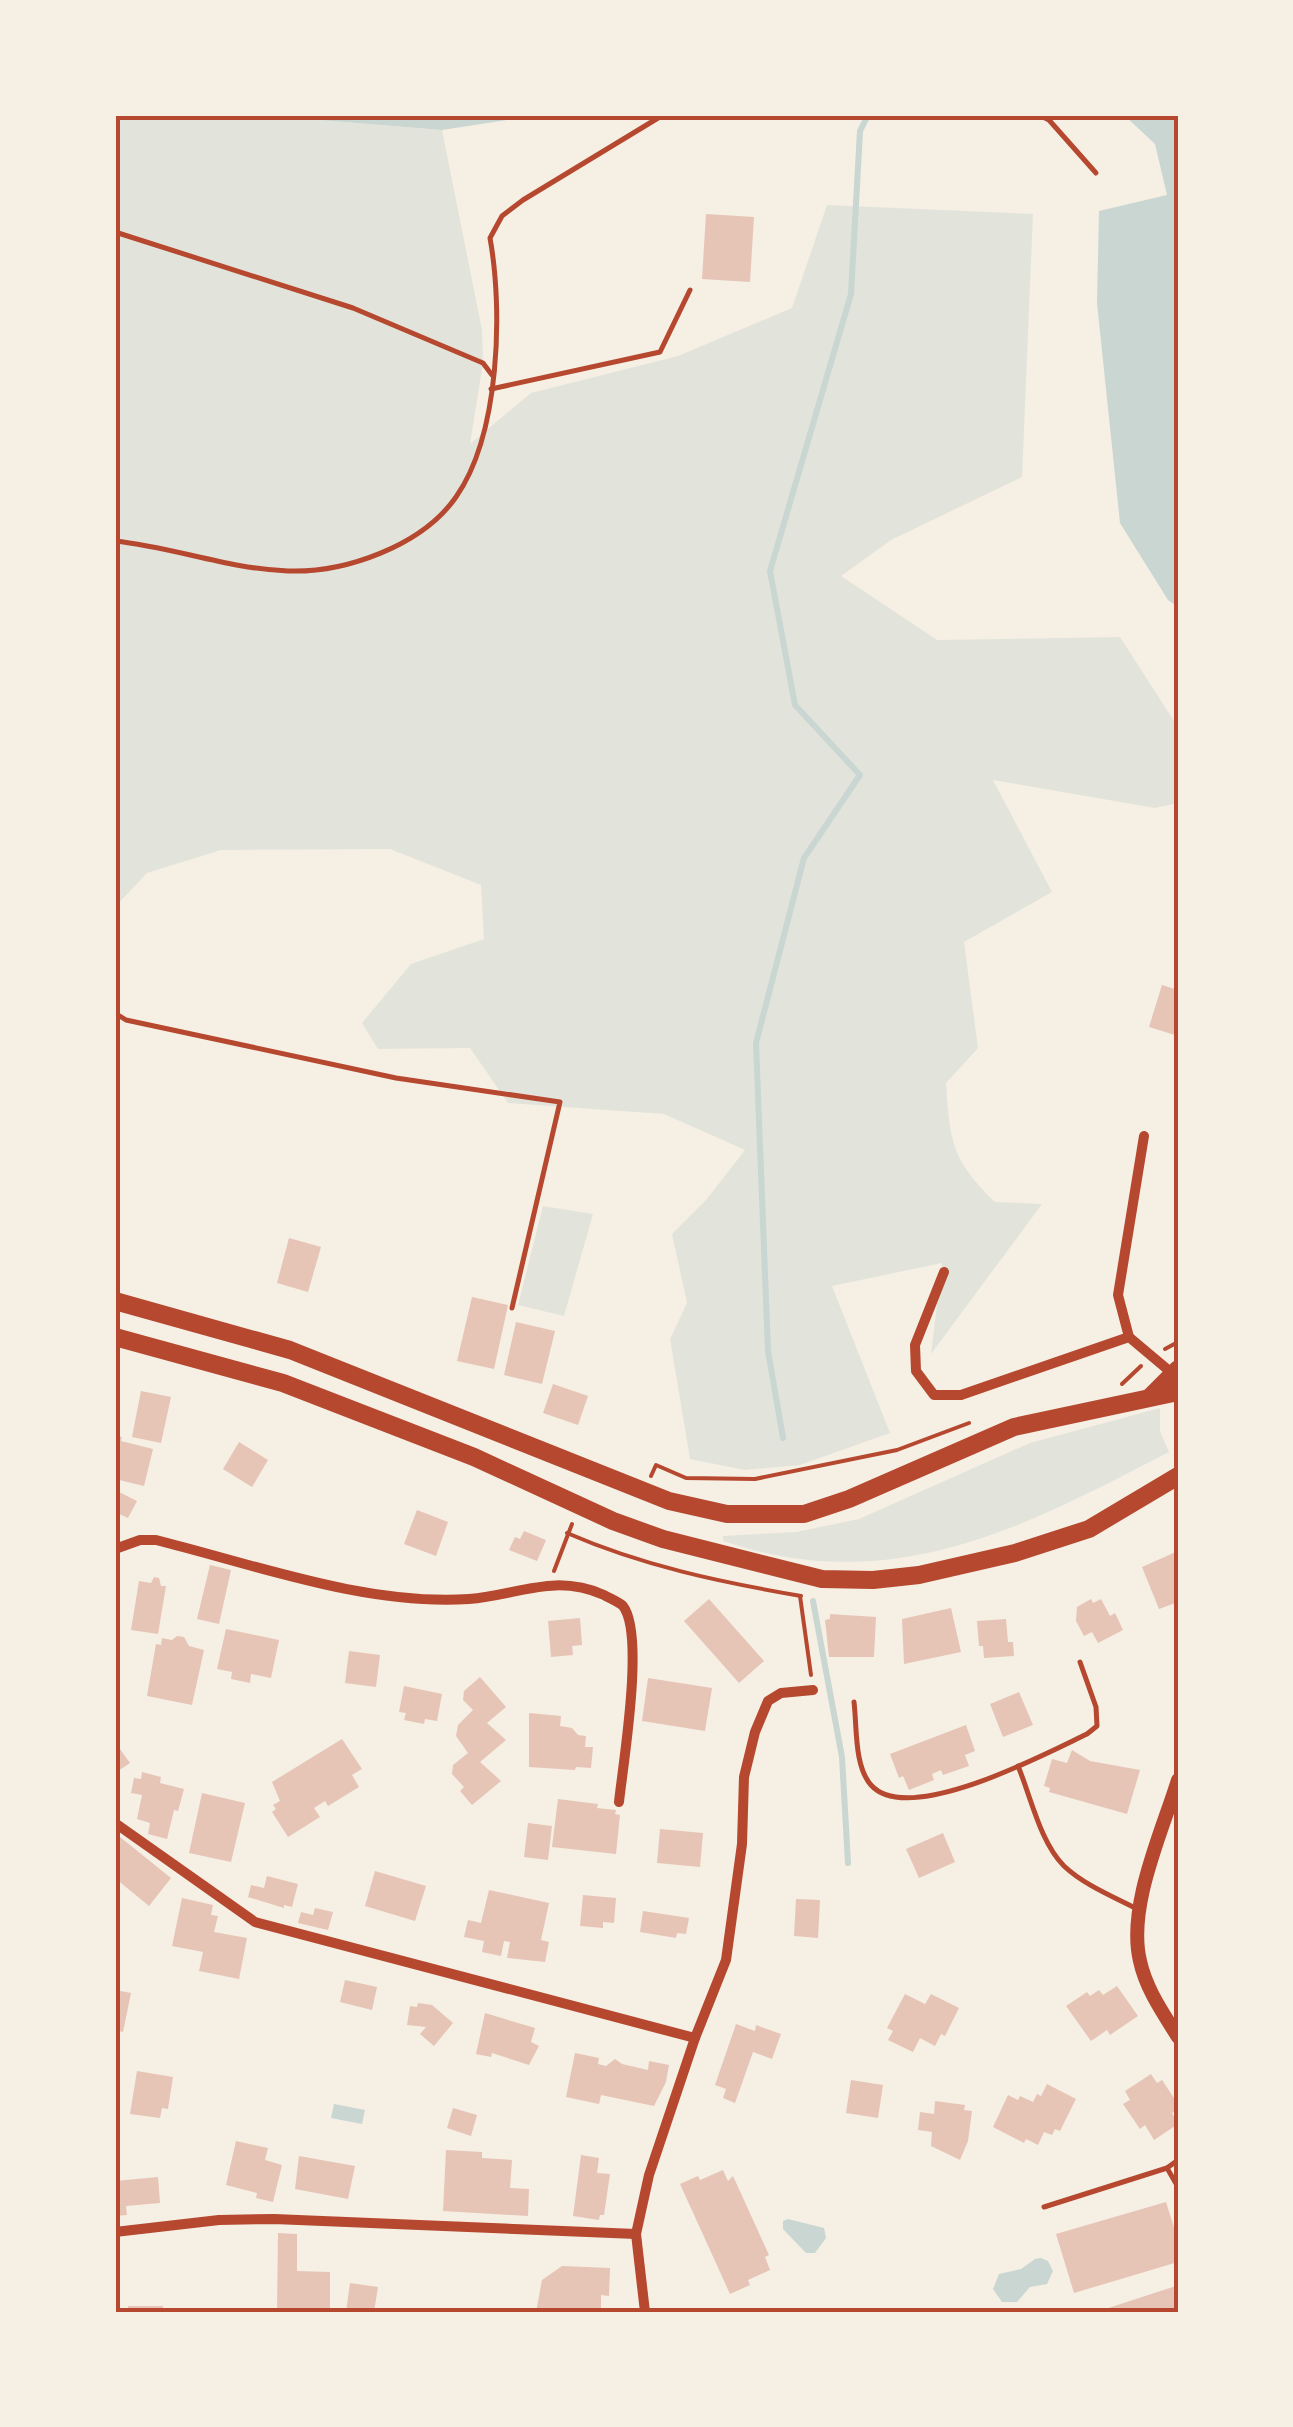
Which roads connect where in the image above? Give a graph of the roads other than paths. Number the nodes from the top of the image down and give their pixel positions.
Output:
1 (663, 115) edge
2 (1039, 115) edge
3 (1096, 173) dead end
4 (115, 232) edge
5 (690, 290) dead end
6 (492, 376) junction
7 (490, 390) junction
8 (115, 541) edge
9 (115, 1013) edge
10 (1144, 1136) dead end
11 (944, 1272) dead end
12 (115, 1302) edge
13 (512, 1308) dead end
14 (115, 1336) edge
15 (1129, 1337) junction
16 (1176, 1378) edge
17 (1178, 1476) edge
18 (115, 1549) edge
19 (1080, 1662) dead end
20 (813, 1690) road end
21 (854, 1702) dead end
22 (1018, 1766) junction
23 (1178, 1780) edge
24 (619, 1802) dead end
25 (115, 1823) edge
26 (1139, 1910) junction
27 (1178, 2037) edge
28 (695, 2038) junction
29 (1178, 2160) edge
30 (1167, 2168) junction
31 (1178, 2187) edge
32 (1044, 2207) dead end
33 (115, 2232) edge
34 (636, 2234) junction
35 (645, 2312) edge

1 - 6 lane
2 - 3 lane
4 - 6 lane
5 - 7 lane
6 - 7 lane
7 - 8 lane
9 - 13 lane
10 - 15 street
11 - 15 street
12 - 16 highway
14 - 17 highway
15 - 16 street
18 - 24 street
19 - 22 lane
20 - 28 street
21 - 22 lane
22 - 26 lane
23 - 26 street
25 - 28 street
26 - 27 street
28 - 34 street
29 - 30 lane
30 - 31 lane
30 - 32 lane
33 - 34 street
34 - 35 street

